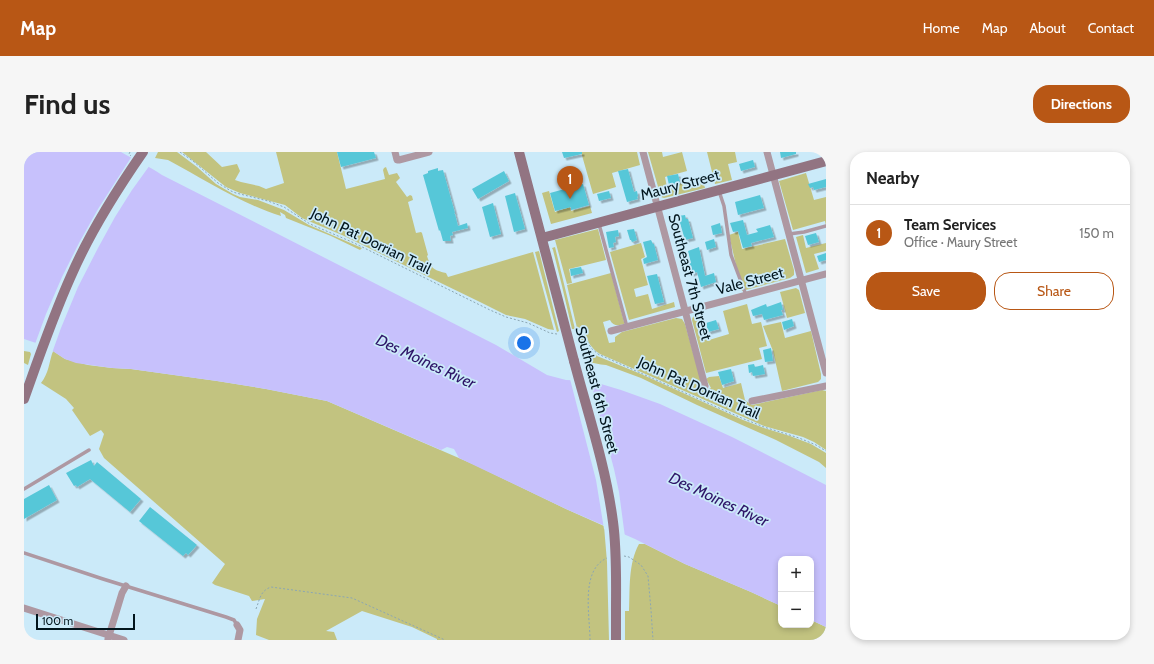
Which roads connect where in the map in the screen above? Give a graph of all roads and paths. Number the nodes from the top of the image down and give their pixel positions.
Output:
1 (130, 152) edge
2 (143, 152) edge
3 (180, 152) edge
4 (395, 152) edge
5 (429, 152) edge
6 (519, 152) edge
7 (643, 152) edge
8 (767, 152) edge
9 (130, 155) dead end
10 (826, 161) edge
11 (773, 176) junction
12 (719, 190) junction
13 (658, 207) junction
14 (599, 223) junction
15 (826, 226) edge
16 (789, 234) junction
17 (542, 238) junction
18 (826, 274) edge
19 (802, 281) junction
20 (746, 296) junction
21 (685, 311) junction
22 (627, 327) junction
23 (576, 330) dead end
24 (611, 331) dead end
25 (560, 333) dead end
26 (826, 373) edge
27 (27, 379) edge
28 (705, 386) dead end
29 (826, 386) edge
30 (24, 399) edge
31 (752, 401) dead end
32 (89, 450) dead end
33 (826, 451) edge
34 (24, 489) edge
35 (24, 553) edge
36 (126, 586) junction
37 (24, 608) edge
38 (256, 609) dead end
39 (237, 625) joint
40 (109, 638) edge
41 (124, 640) edge
42 (238, 640) edge
43 (445, 640) edge
44 (616, 640) edge

1 - 9 path
2 - 27 main road
3 - 25 path, John Pat Dorrian Trail
4 - 5 street
6 - 17 main road, Southeast 6th Street
7 - 13 street, Southeast 7th Street
8 - 11 street
10 - 11 main road, Maury Street
11 - 12 main road, Maury Street
11 - 16 street
12 - 13 main road, Maury Street
12 - 20 lane
13 - 14 main road, Maury Street
13 - 21 street, Southeast 7th Street
14 - 17 main road, Maury Street
14 - 22 lane
15 - 16 lane
16 - 19 street
17 - 44 main road, Southeast 6th Street, bridge
18 - 19 street, Vale Street
19 - 20 street, Vale Street
19 - 26 street
20 - 21 street, Vale Street
21 - 22 street, Vale Street
21 - 28 street, Southeast 7th Street
22 - 24 street, Vale Street
23 - 33 path, John Pat Dorrian Trail
27 - 30 main road
29 - 31 street
32 - 34 lane
35 - 36 lane
36 - 39 lane
36 - 40 street
37 - 40 street
38 - 43 path
39 - 42 street
40 - 41 street

